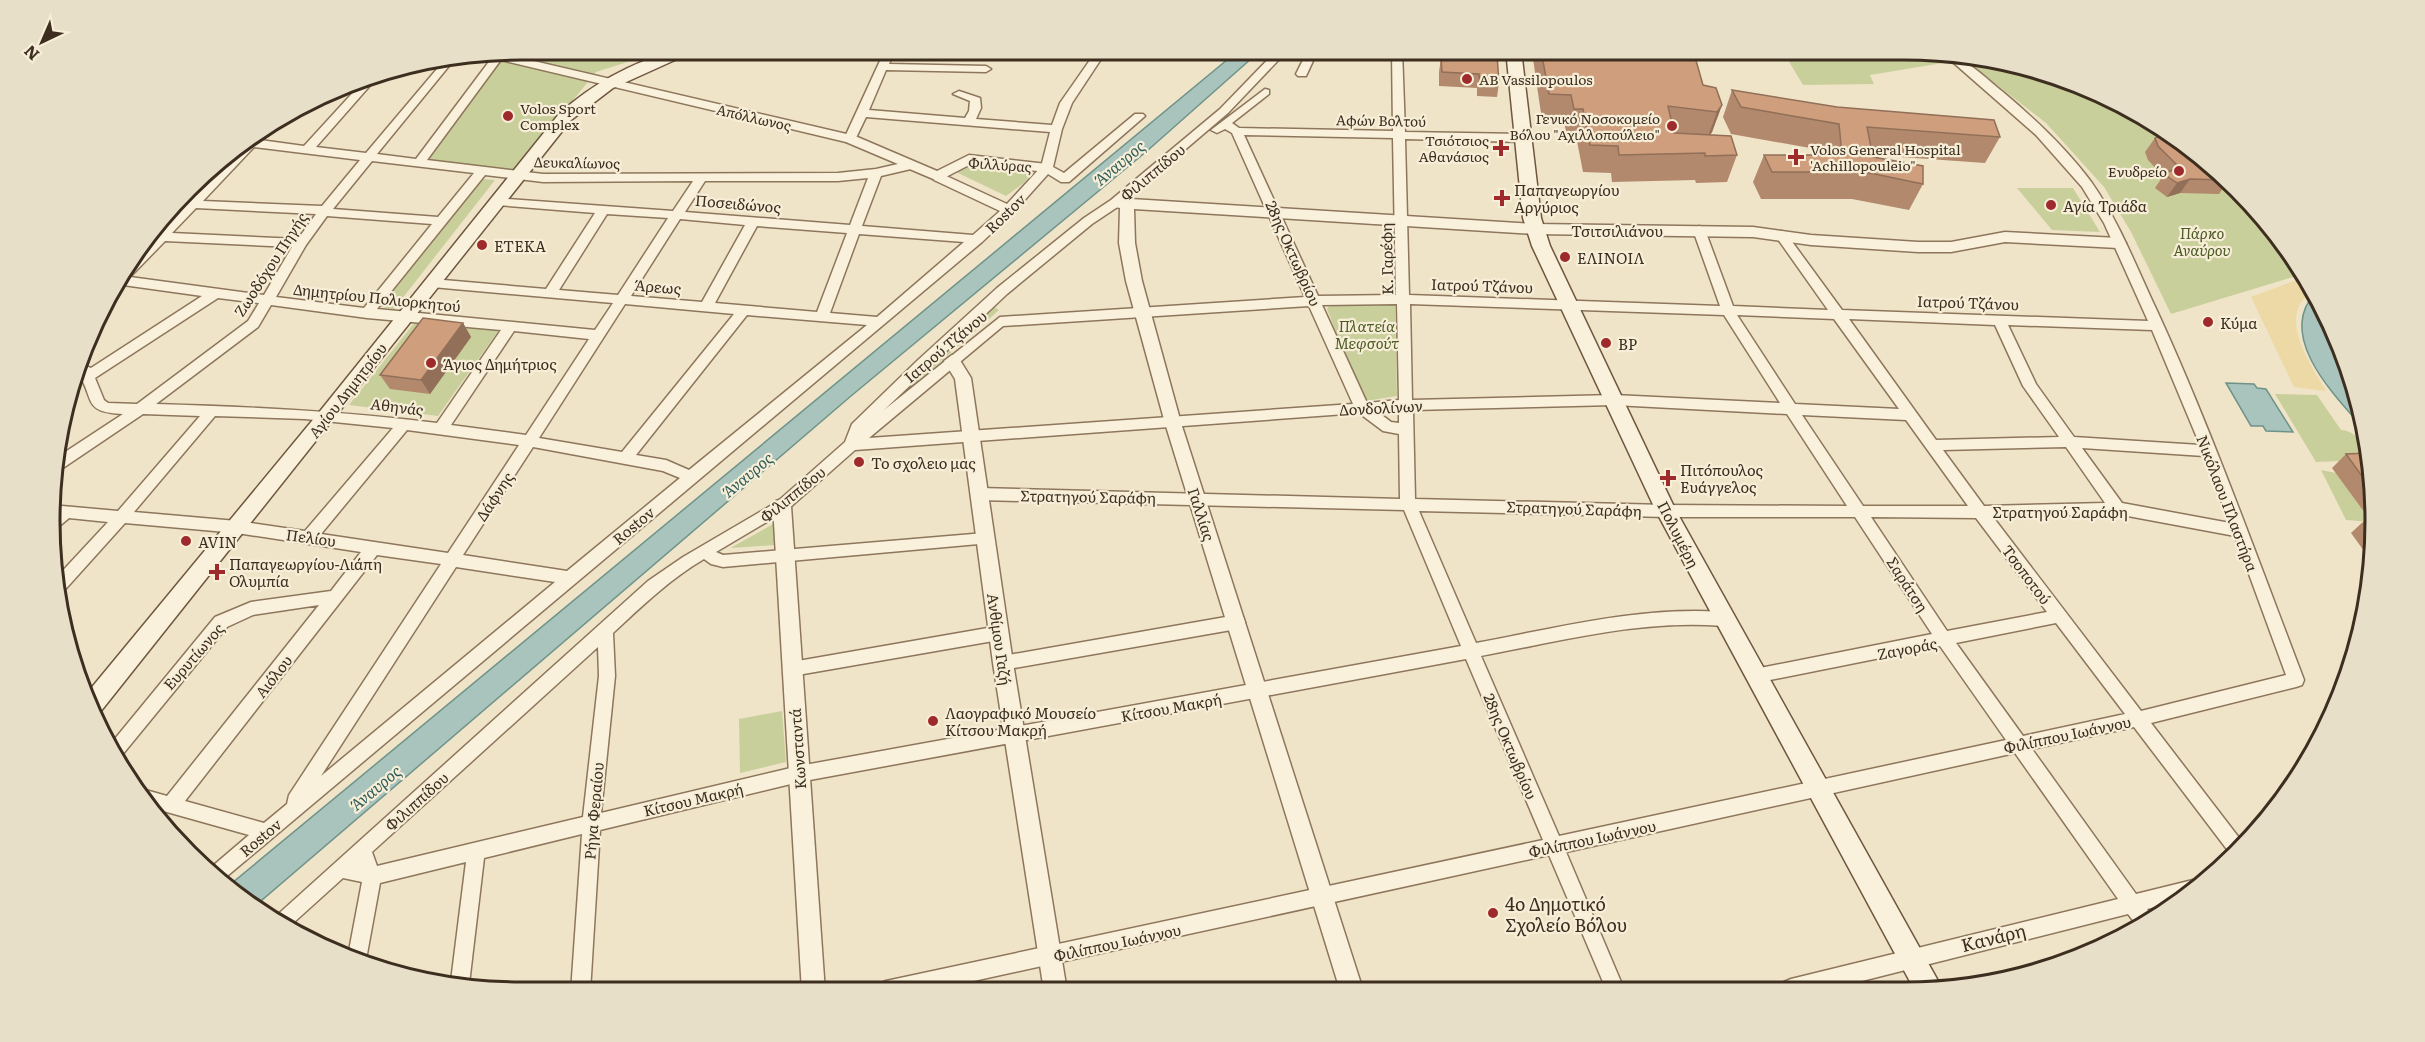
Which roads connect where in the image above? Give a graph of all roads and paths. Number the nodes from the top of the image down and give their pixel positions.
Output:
1 (512, 60) edge
2 (659, 60) edge
3 (886, 60) edge
4 (1095, 60) edge
5 (1273, 60) edge
6 (1308, 60) edge
7 (1398, 60) edge
8 (1514, 60) edge
9 (490, 61) edge
10 (1960, 64) edge
11 (444, 67) edge
12 (883, 67) junction
13 (986, 69) dead end
14 (1302, 74) dead end
15 (608, 84) junction
16 (364, 88) edge
17 (1265, 92) dead end
18 (959, 94) dead end
19 (863, 113) junction
20 (1139, 116) dead end
21 (967, 122) junction
22 (1225, 124) junction
23 (1056, 129) junction
24 (1238, 131) junction
25 (1399, 135) junction
26 (1523, 138) junction
27 (850, 139) junction
28 (256, 144) edge
29 (307, 150) junction
30 (367, 158) junction
31 (418, 164) junction
32 (911, 165) junction
33 (227, 166) edge
34 (1047, 168) junction
35 (482, 171) junction
36 (876, 173) junction
37 (518, 175) junction
38 (938, 177) junction
39 (701, 178) junction
40 (497, 201) junction
41 (1121, 203) junction
42 (187, 204) edge
43 (193, 204) junction
44 (604, 209) junction
45 (1009, 210) junction
46 (324, 211) junction
47 (1276, 213) junction
48 (679, 215) junction
49 (441, 221) junction
50 (753, 221) junction
51 (1401, 221) junction
52 (855, 229) junction
53 (1535, 229) junction
54 (1699, 230) junction
55 (1781, 235) junction
56 (162, 237) junction
57 (978, 239) junction
58 (301, 243) junction
59 (2118, 243) junction
60 (146, 254) edge
61 (432, 283) junction
62 (125, 285) edge
63 (550, 293) junction
64 (214, 294) junction
65 (1403, 299) junction
66 (624, 300) junction
67 (1315, 301) junction
68 (267, 302) junction
69 (1568, 304) junction
70 (706, 307) junction
71 (744, 310) junction
72 (1728, 310) junction
73 (1142, 312) junction
74 (368, 313) junction
75 (1839, 314) junction
76 (405, 316) junction
77 (822, 317) junction
78 (1999, 320) junction
79 (880, 322) junction
80 (511, 326) junction
81 (2158, 326) junction
82 (600, 335) junction
83 (952, 361) junction
84 (85, 373) edge
85 (1614, 400) junction
86 (1406, 405) junction
87 (1362, 408) junction
88 (140, 410) junction
89 (1793, 410) junction
90 (212, 411) junction
91 (328, 415) junction
92 (1911, 415) junction
93 (1173, 423) junction
94 (404, 424) junction
95 (441, 429) junction
96 (1406, 429) junction
97 (971, 437) junction
98 (529, 441) junction
99 (2069, 442) junction
100 (851, 445) junction
101 (1932, 445) junction
102 (2208, 451) junction
103 (625, 459) junction
104 (64, 460) edge
105 (691, 477) junction
106 (979, 494) junction
107 (1196, 498) junction
108 (1408, 503) junction
109 (782, 506) junction
110 (2117, 508) junction
111 (1666, 511) junction
112 (1860, 511) junction
113 (60, 512) edge
114 (1980, 512) junction
115 (123, 516) junction
116 (237, 527) junction
117 (2239, 531) junction
118 (309, 537) junction
119 (985, 539) junction
120 (374, 547) junction
121 (704, 551) junction
122 (785, 558) junction
123 (453, 559) junction
124 (570, 578) junction
125 (64, 580) edge
126 (337, 596) junction
127 (2059, 616) junction
128 (1723, 619) junction
129 (1237, 622) junction
130 (605, 629) junction
131 (999, 633) junction
132 (1945, 640) junction
133 (1471, 652) junction
134 (1003, 663) junction
135 (792, 669) junction
136 (1755, 676) junction
137 (2296, 680) joint
138 (1259, 692) junction
139 (96, 700) edge
140 (2138, 719) junction
141 (1015, 735) junction
142 (2021, 744) junction
143 (119, 746) edge
144 (799, 774) junction
145 (1819, 788) junction
146 (154, 800) edge
147 (171, 805) junction
148 (287, 814) junction
149 (591, 824) junction
150 (267, 832) junction
151 (2234, 843) edge
152 (1554, 846) junction
153 (362, 849) junction
154 (476, 850) junction
155 (340, 869) junction
156 (220, 871) edge
157 (372, 876) junction
158 (2177, 893) edge
159 (1323, 897) junction
160 (2132, 903) junction
161 (2141, 916) edge
162 (286, 917) edge
163 (359, 952) edge
164 (1050, 956) junction
165 (1911, 957) junction
166 (460, 978) edge
167 (1925, 981) edge
168 (582, 982) edge
169 (813, 982) edge
170 (932, 982) edge
171 (1054, 982) edge
172 (1349, 982) edge
173 (1612, 982) edge
174 (1817, 982) edge

1 - 15 street, Απόλλωνος
2 - 15 main road, Αγίου Δημητρίου
3 - 12 street
4 - 23 street
5 - 41 street, Φιλιππίδου
6 - 14 street
7 - 25 street, Κ. Γαρέφη
8 - 26 main road, Πολυμέρη
9 - 31 street
10 - 59 street, Νικόλαου Πλαστήρα
11 - 30 street, Ζωοδόχου Πηγής
12 - 13 street
12 - 19 street
15 - 27 street, Απόλλωνος
15 - 37 main road, Αγίου Δημητρίου
16 - 29 street
17 - 22 street
18 - 21 street
19 - 21 street
19 - 27 street
20 - 34 street, Φιλλύρας
21 - 23 street
22 - 24 street
22 - 41 street
23 - 34 street
24 - 25 street, Αφών Βολτού
24 - 47 street, 28ης Οκτωβρίου
25 - 26 street, Αφών Βολτού
25 - 51 street, Κ. Γαρέφη
26 - 53 main road, Πολυμέρη
27 - 32 street, Απόλλωνος
28 - 29 street, Δευκαλίωνος
29 - 30 street, Δευκαλίωνος
30 - 31 street, Δευκαλίωνος
30 - 46 street, Ζωοδόχου Πηγής
31 - 35 street, Δευκαλίωνος
32 - 36 street, Δευκαλίωνος
32 - 38 street, Απόλλωνος
33 - 43 street
34 - 38 street, Φιλλύρας
34 - 45 street, Rostov
35 - 37 street, Δευκαλίωνος
35 - 49 street
36 - 39 street, Δευκαλίωνος
36 - 52 street
37 - 39 street, Δευκαλίωνος
37 - 40 main road, Αγίου Δημητρίου
38 - 45 street, Απόλλωνος
39 - 48 street, Δάφνης
40 - 44 street, Ποσειδώνος
40 - 61 main road, Αγίου Δημητρίου
41 - 47 street, Τσιτσιλιάνου
41 - 73 street, Γαλλίας
41 - 100 street, Φιλιππίδου
42 - 43 street
43 - 46 street
43 - 56 street
44 - 48 street, Ποσειδώνος
44 - 63 street
45 - 57 street, Rostov
46 - 49 street
46 - 58 street, Ζωοδόχου Πηγής
47 - 51 street, Τσιτσιλιάνου
47 - 67 street, 28ης Οκτωβρίου
48 - 50 street, Ποσειδώνος
48 - 66 street, Δάφνης
49 - 74 street
50 - 52 street, Ποσειδώνος
50 - 70 street
51 - 53 street, Τσιτσιλιάνου
51 - 65 street, Κ. Γαρέφη
52 - 57 street, Ποσειδώνος
52 - 77 street
53 - 54 street, Τσιτσιλιάνου
53 - 69 main road, Πολυμέρη
54 - 55 street, Τσιτσιλιάνου
54 - 72 street, Σαράτση
55 - 59 street, Τσιτσιλιάνου
55 - 75 street, Τσοποτού
56 - 58 street
56 - 60 street
57 - 79 street, Rostov
58 - 68 street, Ζωοδόχου Πηγής
59 - 81 street, Νικόλαου Πλαστήρα
61 - 63 street, Άρεως
61 - 76 main road, Αγίου Δημητρίου
62 - 64 street, Δημητρίου Πολιορκητού
63 - 66 street, Άρεως
64 - 68 street, Δημητρίου Πολιορκητού
64 - 84 street
65 - 67 street, Ιατρού Τζάνου
65 - 69 street, Ιατρού Τζάνου
65 - 86 street, Κ. Γαρέφη
66 - 70 street, Άρεως
66 - 82 street, Δάφνης
67 - 73 street, Ιατρού Τζάνου
67 - 87 street, 28ης Οκτωβρίου
68 - 74 street, Δημητρίου Πολιορκητού
68 - 88 street, Ζωοδόχου Πηγής
69 - 72 street, Ιατρού Τζάνου
69 - 85 main road, Πολυμέρη
70 - 71 street, Άρεως
71 - 77 street, Άρεως
71 - 103 street
72 - 75 street, Ιατρού Τζάνου
72 - 89 street, Σαράτση
73 - 83 street, Ιατρού Τζάνου
73 - 93 street, Γαλλίας
74 - 76 street, Δημητρίου Πολιορκητού
75 - 78 street, Ιατρού Τζάνου
75 - 92 street, Τσοποτού
76 - 80 street, Δημητρίου Πολιορκητού
76 - 91 main road, Αγίου Δημητρίου
77 - 79 street, Άρεως
78 - 81 street, Ιατρού Τζάνου
78 - 99 street
79 - 105 street, Rostov
80 - 82 street, Δημητρίου Πολιορκητού
80 - 95 street
81 - 102 street, Νικόλαου Πλαστήρα
82 - 98 street, Δάφνης
83 - 97 street, Ανθίμου Γαζή
83 - 100 street, Ιατρού Τζάνου
84 - 88 street, Αθηνάς
85 - 86 street, Δονδολίνων
85 - 89 street, Δονδολίνων
85 - 111 main road, Πολυμέρη
86 - 87 street, Δονδολίνων
86 - 96 street, Κ. Γαρέφη
87 - 93 street, Δονδολίνων
87 - 96 street, 28ης Οκτωβρίου
88 - 90 street, Αθηνάς
88 - 104 street, Ζωοδόχου Πηγής
89 - 92 street, Δονδολίνων
89 - 112 street, Σαράτση
90 - 91 street, Αθηνάς
90 - 115 street
91 - 94 street, Αθηνάς
91 - 116 main road, Αγίου Δημητρίου
92 - 101 street, Τσοποτού
93 - 97 street, Δονδολίνων
93 - 107 street, Γαλλίας
94 - 95 street, Αθηνάς
94 - 118 street
95 - 98 street, Αθηνάς
96 - 108 street, Κ. Γαρέφη
97 - 100 street, Δονδολίνων
97 - 106 street, Ανθίμου Γαζή
98 - 103 street, Αθηνάς
98 - 123 street, Δάφνης
99 - 101 street
99 - 102 street
99 - 110 street
100 - 109 street, Φιλιππίδου
101 - 114 street, Τσοποτού
102 - 117 street, Νικόλαου Πλαστήρα
103 - 105 street, Αθηνάς
105 - 124 street, Rostov
106 - 107 street, Στρατηγού Σαράφη
106 - 119 street, Ανθίμου Γαζή
107 - 108 street, Στρατηγού Σαράφη
107 - 129 street, Γαλλίας
108 - 111 street, Στρατηγού Σαράφη
108 - 133 street, 28ης Οκτωβρίου
109 - 121 street, Φιλιππίδου
109 - 122 street, Κωνσταντά
110 - 114 street, Στρατηγού Σαράφη
110 - 117 street, Στρατηγού Σαράφη
111 - 112 street, Στρατηγού Σαράφη
111 - 128 main road, Πολυμέρη
112 - 114 street, Στρατηγού Σαράφη
112 - 132 street, Σαράτση
113 - 115 street, Πελίου
114 - 127 street, Τσοποτού
115 - 116 street, Πελίου
115 - 125 street
116 - 118 street, Πελίου
116 - 139 main road, Αγίου Δημητρίου
117 - 137 street, Νικόλαου Πλαστήρα
118 - 120 street, Πελίου
119 - 122 street
119 - 131 street, Ανθίμου Γαζή
120 - 123 street, Πελίου
120 - 126 street, Αιόλου
121 - 122 street
121 - 130 street, Φιλιππίδου
122 - 135 street, Κωνσταντά
123 - 124 street, Πελίου
123 - 148 street, Δάφνης
124 - 148 street, Rostov
126 - 143 street, Ευρυτίωνος
126 - 147 street, Αιόλου
127 - 132 street, Ζαγοράς
127 - 140 street, Τσοποτού
128 - 133 street, Κίτσου Μακρή
128 - 136 main road, Πολυμέρη
129 - 134 street
129 - 138 street, Γαλλίας
130 - 149 street, Ρήγα Φεραίου
130 - 153 street, Φιλιππίδου
131 - 134 street, Ανθίμου Γαζή
131 - 135 street
132 - 136 street, Ζαγοράς
132 - 142 street, Σαράτση
133 - 138 street, Κίτσου Μακρή
133 - 152 street, 28ης Οκτωβρίου
134 - 141 street, Ανθίμου Γαζή
135 - 144 street, Κωνσταντά
136 - 145 main road, Πολυμέρη
137 - 140 street, Φιλίππου Ιωάννου
138 - 141 street, Κίτσου Μακρή
138 - 159 street, Γαλλίας
140 - 142 street, Φιλίππου Ιωάννου
140 - 151 street, Τσοποτού
141 - 144 street, Κίτσου Μακρή
141 - 164 street, Ανθίμου Γαζή
142 - 145 street, Φιλίππου Ιωάννου
142 - 160 street, Σαράτση
144 - 149 street, Κίτσου Μακρή
144 - 169 street, Κωνσταντά
145 - 152 street, Φιλίππου Ιωάννου
145 - 165 main road, Πολυμέρη
146 - 147 street
147 - 150 street
148 - 150 street, Rostov
149 - 154 street, Κίτσου Μακρή
149 - 168 street, Ρήγα Φεραίου
150 - 156 street, Rostov
152 - 159 street, Φιλίππου Ιωάννου
152 - 173 street, 28ης Οκτωβρίου
153 - 155 street, Φιλιππίδου
153 - 157 street
154 - 157 street, Κίτσου Μακρή
154 - 166 street
155 - 157 street, Κίτσου Μακρή
155 - 162 street, Φιλιππίδου
157 - 163 street
158 - 160 street, Κανάρη
159 - 164 street, Φιλίππου Ιωάννου
159 - 172 street, Γαλλίας
160 - 161 street, Σαράτση
160 - 165 street, Κανάρη
164 - 170 street, Φιλίππου Ιωάννου
164 - 171 street, Ανθίμου Γαζή
165 - 167 main road, Πολυμέρη
165 - 174 street, Κανάρη

